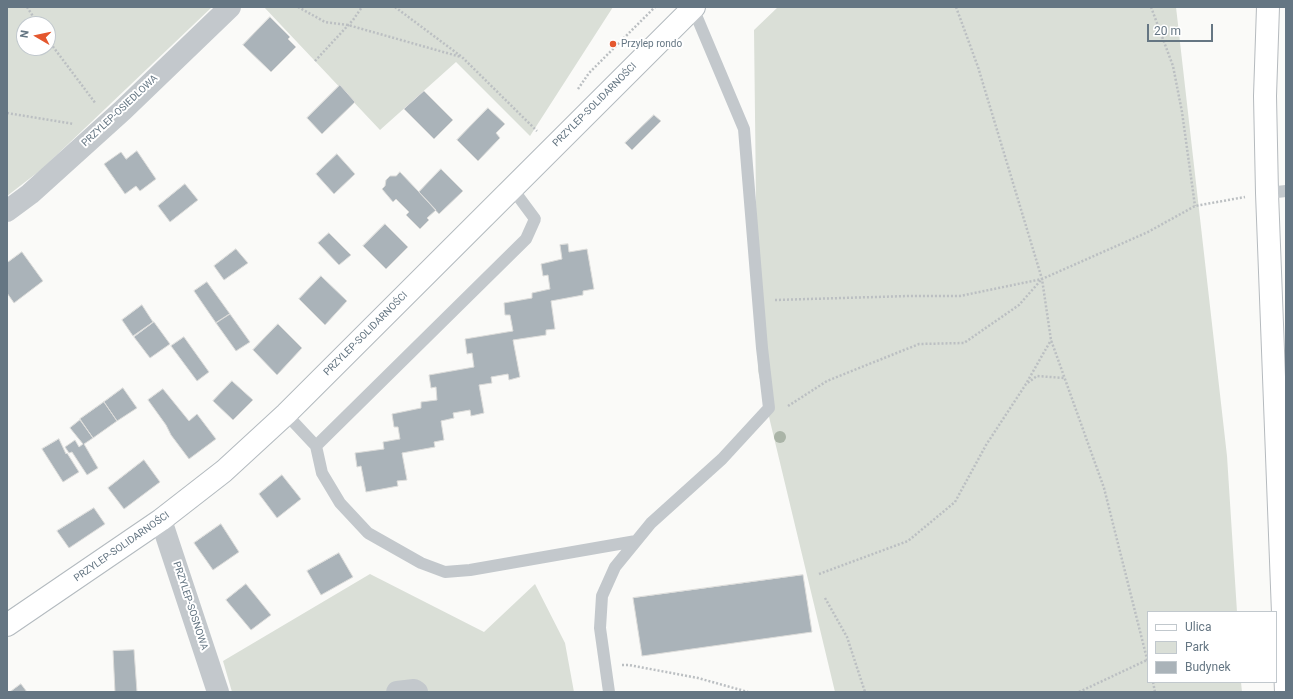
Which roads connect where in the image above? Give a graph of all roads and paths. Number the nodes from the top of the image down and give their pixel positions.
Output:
1 (26, 7) edge
2 (230, 7) edge
3 (298, 7) edge
4 (362, 7) edge
5 (395, 7) edge
6 (655, 7) edge
7 (956, 7) edge
8 (1151, 7) edge
9 (1259, 7) edge
10 (1268, 7) edge
11 (694, 8) edge
12 (32, 16) edge
13 (348, 25) junction
14 (56, 52) edge
15 (462, 57) junction
16 (315, 61) dead end
17 (577, 91) dead end
18 (1265, 96) junction
19 (7, 113) edge
20 (106, 126) junction
21 (542, 136) dead end
22 (512, 188) junction
23 (1276, 192) edge
24 (1194, 206) junction
25 (7, 211) edge
26 (1042, 279) junction
27 (774, 300) dead end
28 (1051, 340) junction
29 (1064, 378) junction
30 (1026, 384) junction
31 (788, 406) dead end
32 (286, 414) junction
33 (316, 446) junction
34 (161, 520) junction
35 (636, 541) junction
36 (819, 574) dead end
37 (825, 598) dead end
38 (7, 625) edge
39 (1147, 658) edge
40 (1147, 662) edge
41 (605, 665) junction
42 (218, 692) edge
43 (396, 692) edge
44 (417, 692) edge
45 (609, 692) edge
46 (748, 692) edge
47 (865, 692) edge
48 (1078, 692) edge
49 (1286, 692) edge

1 - 12 path
2 - 20 street, PRZYLEP-OSIEDLOWA
3 - 13 path
4 - 13 path
5 - 15 path
6 - 17 path
7 - 26 path
8 - 24 path
9 - 18 main road
10 - 18 main road
11 - 22 main road, PRZYLEP-SOLIDARNOŚCI
11 - 35 lane
13 - 15 path
13 - 16 path
14 - 20 path
15 - 21 path
18 - 23 main road
19 - 20 path
20 - 25 street, PRZYLEP-OSIEDLOWA
22 - 32 main road, PRZYLEP-SOLIDARNOŚCI
22 - 33 lane
23 - 24 path
23 - 49 main road
24 - 26 path
26 - 27 path
26 - 28 path
26 - 31 path
28 - 29 path
28 - 30 path
29 - 30 path
29 - 39 path
30 - 36 path
32 - 33 lane
32 - 34 main road, PRZYLEP-SOLIDARNOŚCI
33 - 35 lane
34 - 38 main road, PRZYLEP-SOLIDARNOŚCI
34 - 42 street, PRZYLEP-SOSNOWA
35 - 41 lane
37 - 47 path
40 - 48 path
41 - 45 lane
41 - 46 path
43 - 44 street

